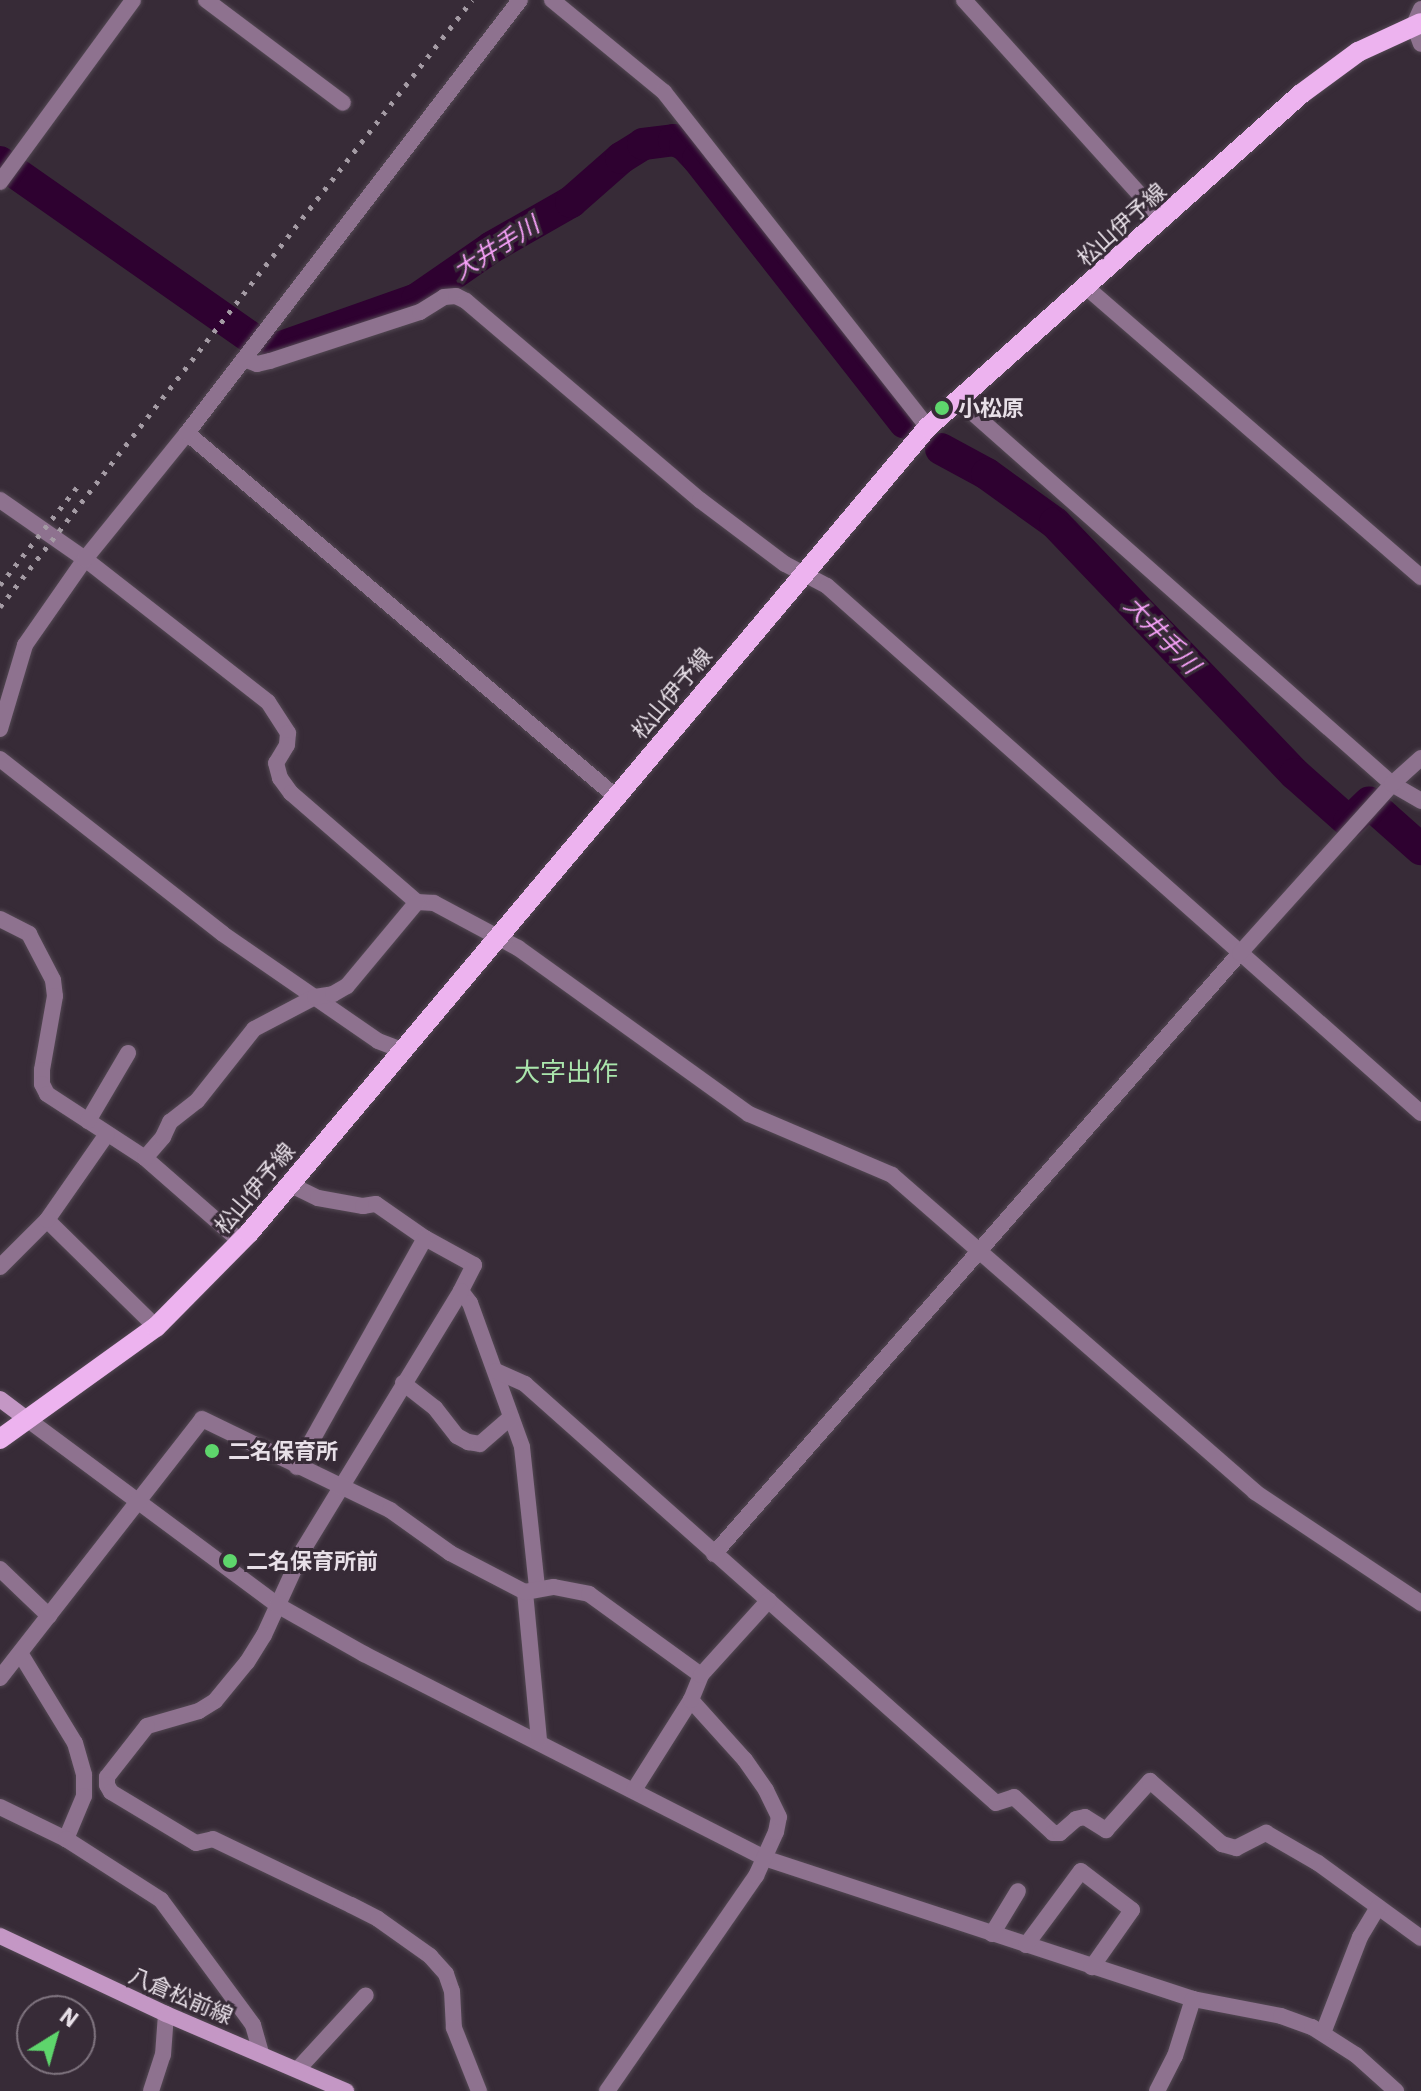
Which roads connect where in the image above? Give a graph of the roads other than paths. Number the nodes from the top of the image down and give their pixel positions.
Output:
1 (133, 0) edge
2 (206, 0) edge
3 (520, 0) edge
4 (552, 0) edge
5 (964, 0) edge
6 (1419, 25) edge
7 (343, 103) dead end
8 (0, 182) edge
9 (1162, 219) junction
10 (1086, 287) junction
11 (252, 348) junction
12 (957, 399) junction
13 (928, 427) junction
14 (187, 433) junction
15 (0, 500) edge
16 (85, 559) junction
17 (802, 573) junction
18 (1421, 577) edge
19 (0, 729) edge
20 (1421, 758) edge
21 (0, 759) edge
22 (1392, 784) junction
23 (615, 796) junction
24 (1421, 801) edge
25 (417, 902) junction
26 (0, 919) edge
27 (496, 937) junction
28 (1240, 953) junction
29 (315, 997) junction
30 (402, 1050) junction
31 (128, 1053) dead end
32 (1421, 1113) edge
33 (88, 1121) junction
34 (107, 1134) junction
35 (145, 1158) junction
36 (289, 1184) junction
37 (47, 1220) junction
38 (425, 1238) junction
39 (241, 1242) junction
40 (981, 1251) junction
41 (0, 1267) edge
42 (461, 1291) junction
43 (156, 1327) junction
44 (496, 1371) junction
45 (403, 1383) junction
46 (0, 1399) edge
47 (510, 1418) junction
48 (27, 1419) junction
49 (0, 1439) edge
50 (297, 1467) junction
51 (341, 1489) junction
52 (137, 1503) junction
53 (714, 1554) junction
54 (0, 1569) edge
55 (531, 1589) junction
56 (769, 1600) junction
57 (1421, 1603) edge
58 (277, 1605) junction
59 (49, 1616) junction
60 (20, 1653) junction
61 (701, 1675) junction
62 (0, 1678) edge
63 (691, 1700) junction
64 (539, 1740) junction
65 (107, 1785) junction
66 (634, 1790) junction
67 (84, 1796) junction
68 (0, 1807) edge
69 (66, 1839) junction
70 (764, 1858) junction
71 (1018, 1891) dead end
72 (1378, 1907) junction
73 (992, 1934) junction
74 (0, 1936) edge
75 (1421, 1938) edge
76 (1026, 1945) junction
77 (1092, 1967) junction
78 (366, 1995) dead end
79 (1193, 1999) junction
80 (166, 2014) junction
81 (1323, 2033) junction
82 (261, 2053) junction
83 (298, 2069) junction
84 (151, 2091) edge
85 (346, 2091) edge
86 (479, 2091) edge
87 (607, 2091) edge
88 (1157, 2091) edge
89 (1396, 2091) edge

1 - 8 street
2 - 7 street
3 - 11 street
4 - 13 street
5 - 9 street
6 - 9 main road, 松山伊予線
9 - 10 main road, 松山伊予線
10 - 12 main road, 松山伊予線
10 - 18 street
11 - 14 street
11 - 17 street
12 - 13 main road, 松山伊予線
12 - 22 street
13 - 17 main road, 松山伊予線
14 - 16 street
14 - 23 street
15 - 16 street
16 - 19 street
16 - 25 street
17 - 23 main road, 松山伊予線
17 - 28 street
20 - 22 street
21 - 29 street
22 - 24 street
22 - 28 street
23 - 27 main road, 松山伊予線
25 - 27 street
25 - 29 street
26 - 33 street
27 - 30 main road, 松山伊予線
27 - 40 street
28 - 32 street
28 - 40 street
29 - 30 street
29 - 35 street
30 - 36 main road, 松山伊予線
31 - 33 street
33 - 34 street
34 - 35 street
34 - 37 street
35 - 39 street
36 - 38 street
36 - 39 main road, 松山伊予線
37 - 41 street
37 - 43 street
38 - 42 street
38 - 50 street
39 - 43 main road, 松山伊予線
40 - 53 street
40 - 57 street
42 - 44 street
42 - 45 street
43 - 48 main road, 松山伊予線
44 - 47 street
44 - 53 street
45 - 47 street
45 - 51 street
46 - 48 main road
47 - 55 street
48 - 49 main road, 松山伊予線
48 - 52 street
50 - 51 street
50 - 52 street
51 - 55 street
51 - 58 street
52 - 58 street
52 - 59 street
53 - 56 street
54 - 59 street
55 - 61 street
55 - 64 street
56 - 61 street
56 - 72 street
58 - 64 street
58 - 65 street
59 - 60 street
60 - 62 street
60 - 67 street
61 - 63 street
63 - 66 street
63 - 70 street
64 - 66 street
65 - 67 street
65 - 86 street
66 - 70 street
67 - 69 street
68 - 69 street
69 - 82 street
70 - 73 street
70 - 87 street
71 - 73 street
72 - 75 street
72 - 81 street
73 - 76 street
74 - 80 main road, 八倉松前線
76 - 77 street
76 - 77 street
77 - 79 street
78 - 83 street
79 - 81 street
79 - 88 street
80 - 82 main road, 八倉松前線
80 - 84 street
81 - 89 street
82 - 83 main road, 八倉松前線
83 - 85 main road, 八倉松前線

